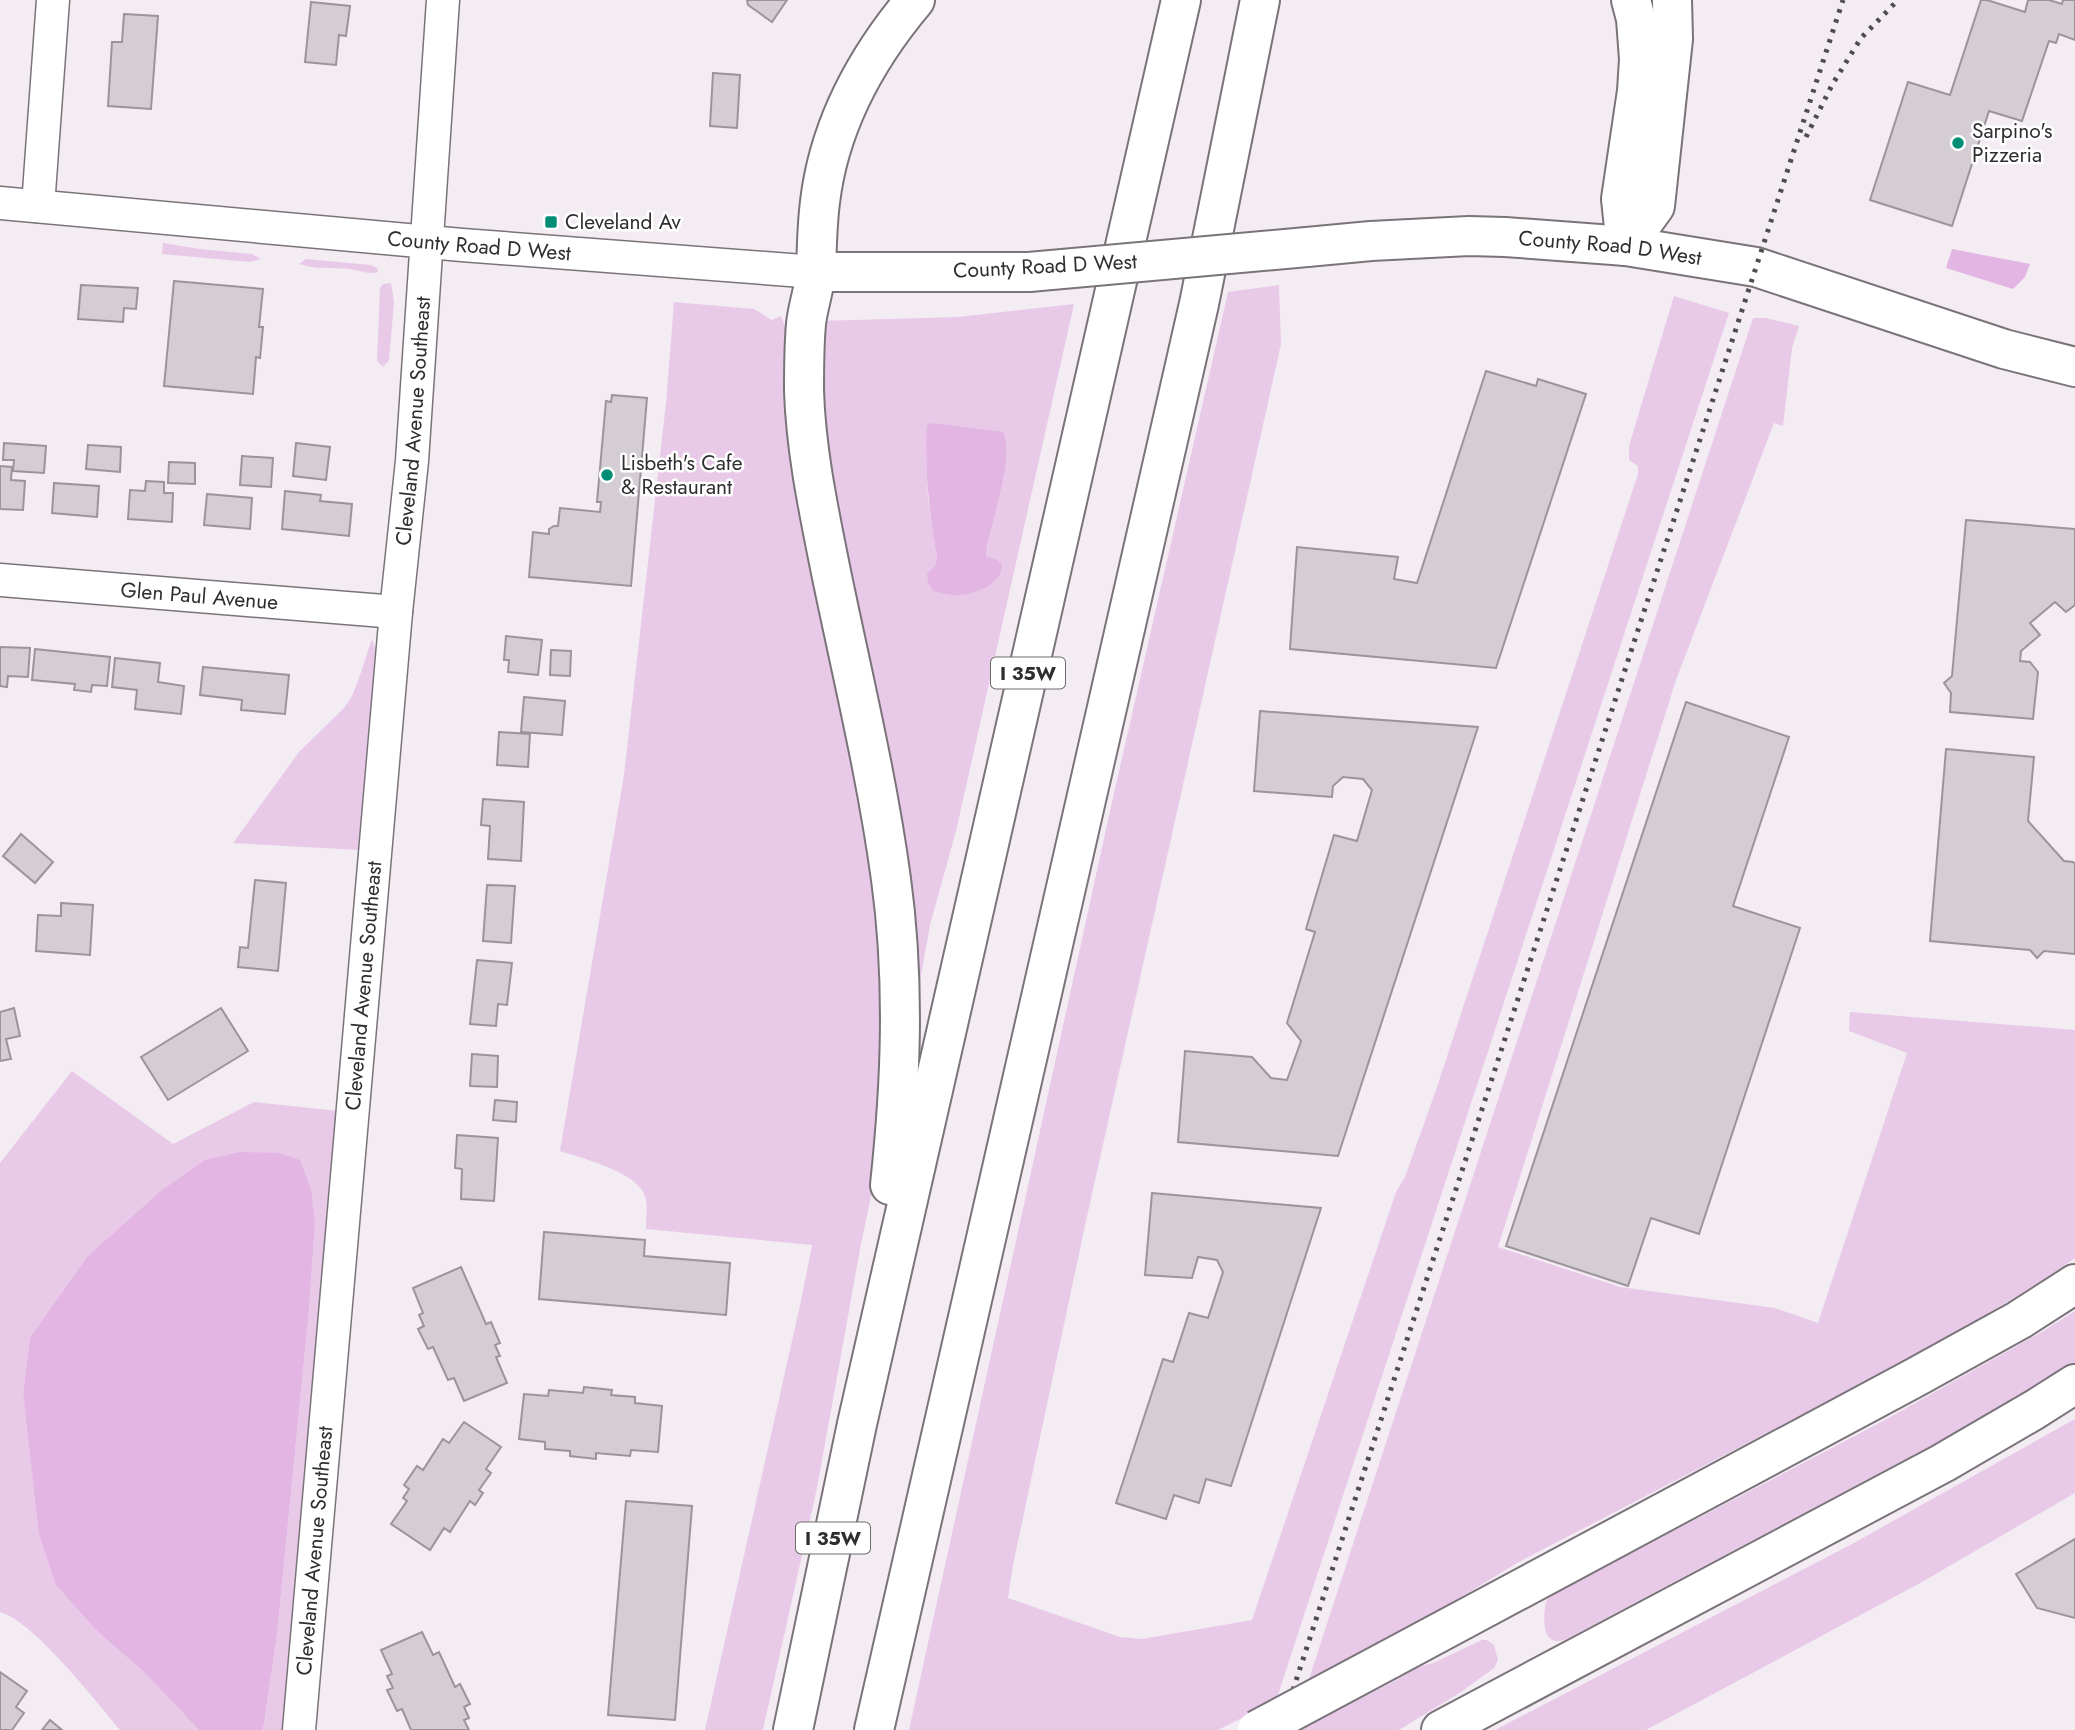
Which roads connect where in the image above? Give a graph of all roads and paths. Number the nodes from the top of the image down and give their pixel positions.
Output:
1 (53, 0) edge
2 (443, 0) edge
3 (915, 0) edge
4 (1181, 0) edge
5 (1260, 0) edge
6 (1278, 0) edge
7 (1631, 0) edge
8 (1672, 0) edge
9 (1252, 43) junction
10 (0, 202) edge
11 (38, 206) junction
12 (426, 242) junction
13 (1626, 246) junction
14 (816, 272) junction
15 (2075, 367) edge
16 (0, 580) edge
17 (396, 612) junction
18 (2075, 1284) edge
19 (2075, 1384) edge
20 (858, 1424) junction
21 (299, 1730) edge
22 (793, 1730) edge
23 (874, 1730) edge
24 (1257, 1730) edge
25 (1441, 1730) edge

1 - 11 street
2 - 12 street, Cleveland Avenue Southeast
3 - 14 main road
4 - 20 main road, I 35W
5 - 9 main road
6 - 9 main road
7 - 13 main road
8 - 13 main road
9 - 23 main road
10 - 11 street, County Road D West
11 - 12 street, County Road D West
12 - 14 street, County Road D West
12 - 17 street, Cleveland Avenue Southeast
13 - 14 main road, County Road D West, bridge
13 - 15 main road, County Road D West
14 - 20 main road
16 - 17 street, Glen Paul Avenue
17 - 21 street, Cleveland Avenue Southeast
18 - 24 main road, bridge
19 - 25 main road
20 - 22 main road, I 35W

